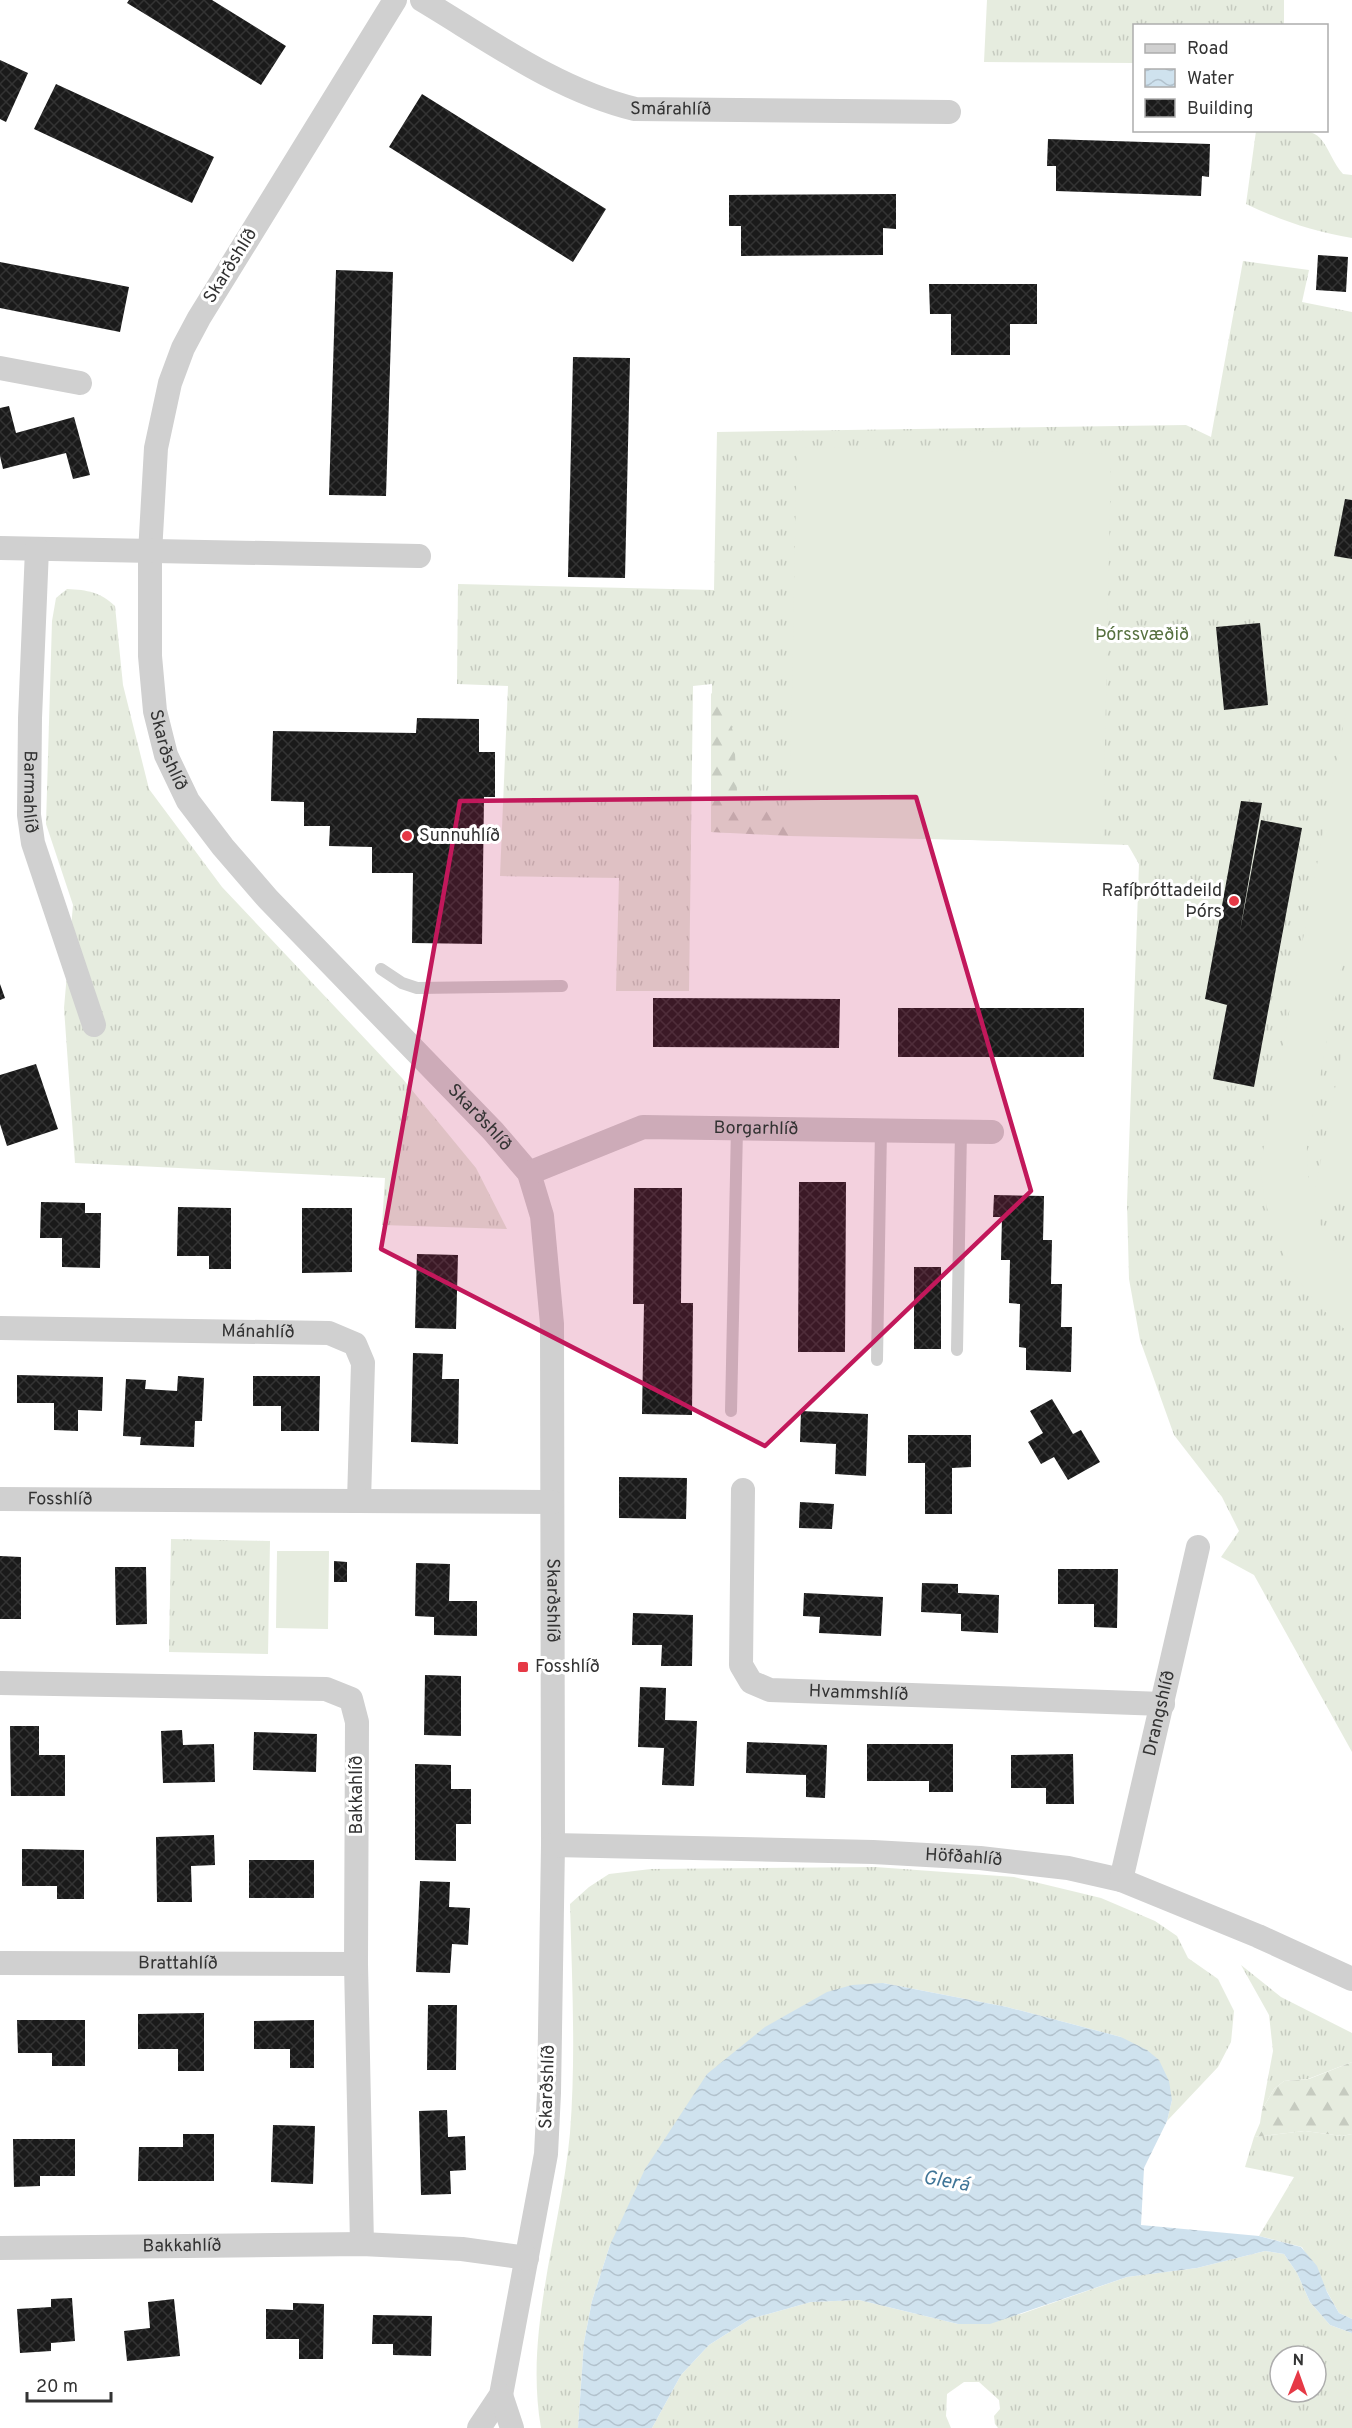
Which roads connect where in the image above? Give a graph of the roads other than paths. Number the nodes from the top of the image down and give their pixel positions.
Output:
1 (395, 0) edge
2 (422, 0) edge
3 (948, 112) dead end
4 (0, 368) edge
5 (80, 383) dead end
6 (0, 548) edge
7 (37, 549) junction
8 (150, 553) junction
9 (418, 556) dead end
10 (381, 969) dead end
11 (562, 986) dead end
12 (94, 1025) dead end
13 (737, 1128) junction
14 (881, 1130) junction
15 (961, 1131) junction
16 (992, 1132) dead end
17 (529, 1173) junction
18 (0, 1328) edge
19 (957, 1350) dead end
20 (877, 1360) dead end
21 (731, 1411) dead end
22 (743, 1490) dead end
23 (0, 1499) edge
24 (359, 1501) junction
25 (552, 1502) junction
26 (1198, 1547) dead end
27 (0, 1683) edge
28 (1163, 1704) junction
29 (553, 1845) junction
30 (1122, 1880) junction
31 (0, 1963) edge
32 (356, 1964) junction
33 (1352, 1979) edge
34 (362, 2244) junction
35 (0, 2248) edge
36 (527, 2259) junction
37 (501, 2395) junction
38 (479, 2428) edge
39 (512, 2428) edge

1 - 8 street, Skarðshlíð
2 - 3 street, Smárahlíð
4 - 5 street
6 - 7 street
7 - 8 street
7 - 12 street, Barmahlíð
8 - 9 street
8 - 17 street, Skarðshlíð
10 - 11 lane
13 - 14 street, Borgarhlíð
13 - 17 street, Borgarhlíð
13 - 21 lane
14 - 15 street, Borgarhlíð
14 - 20 lane
15 - 16 street, Borgarhlíð
15 - 19 lane
17 - 25 street, Skarðshlíð
18 - 24 street, Mánahlíð
22 - 28 street, Hvammshlíð
23 - 24 street, Fosshlíð
24 - 25 street, Fosshlíð
25 - 29 street, Skarðshlíð
26 - 28 street, Drangshlíð
27 - 32 street, Bakkahlíð
28 - 30 street, Drangshlíð
29 - 30 street, Höfðahlíð
29 - 36 street, Skarðshlíð
30 - 33 street, Höfðahlíð
31 - 32 street, Brattahlíð
32 - 34 street, Bakkahlíð
34 - 35 street, Bakkahlíð
34 - 36 street, Bakkahlíð
36 - 37 street, Skarðshlíð
37 - 38 street, Skarðshlíð
37 - 39 street, Skarðshlíð

